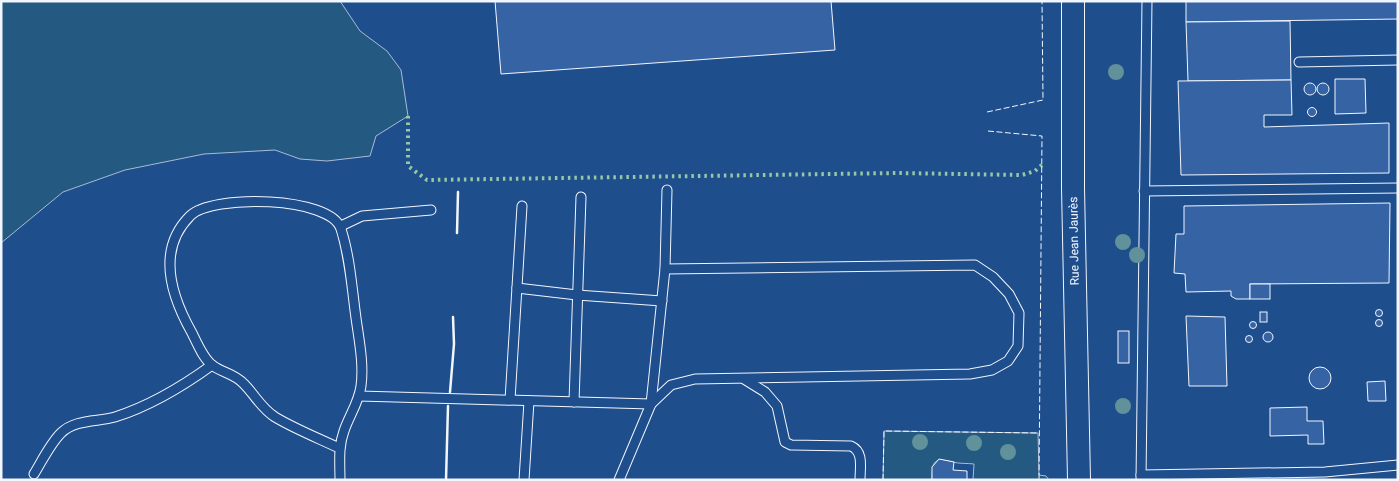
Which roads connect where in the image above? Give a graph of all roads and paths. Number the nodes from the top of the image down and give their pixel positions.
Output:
1 (1073, 1) edge
2 (1147, 1) edge
3 (1398, 60) edge
4 (1299, 62) dead end
5 (1398, 188) edge
6 (667, 190) dead end
7 (1144, 191) junction
8 (580, 197) dead end
9 (522, 206) dead end
10 (431, 210) dead end
11 (341, 226) junction
12 (664, 269) junction
13 (517, 288) junction
14 (578, 296) junction
15 (662, 301) junction
16 (212, 365) junction
17 (744, 379) junction
18 (359, 396) junction
19 (510, 400) junction
20 (528, 401) junction
21 (574, 402) junction
22 (651, 404) junction
23 (339, 448) junction
24 (1398, 465) edge
25 (34, 474) dead end
26 (1141, 477) edge
27 (340, 480) edge
28 (524, 480) edge
29 (619, 480) edge
30 (860, 480) edge
31 (1079, 480) edge

1 - 31 street, Rue Jean Jaurès
2 - 7 lane
3 - 4 lane
5 - 7 lane
6 - 12 lane
7 - 26 lane
8 - 14 lane
9 - 13 lane
10 - 11 lane
11 - 16 lane
11 - 18 lane
12 - 15 lane
12 - 17 lane
13 - 14 lane
13 - 19 lane
14 - 15 lane
14 - 21 lane
15 - 22 lane
16 - 23 lane
16 - 25 lane
17 - 22 lane
17 - 30 lane
18 - 19 lane
18 - 23 lane
19 - 20 lane
20 - 21 lane
20 - 28 lane
21 - 22 lane
22 - 29 lane
23 - 27 lane
24 - 26 lane

